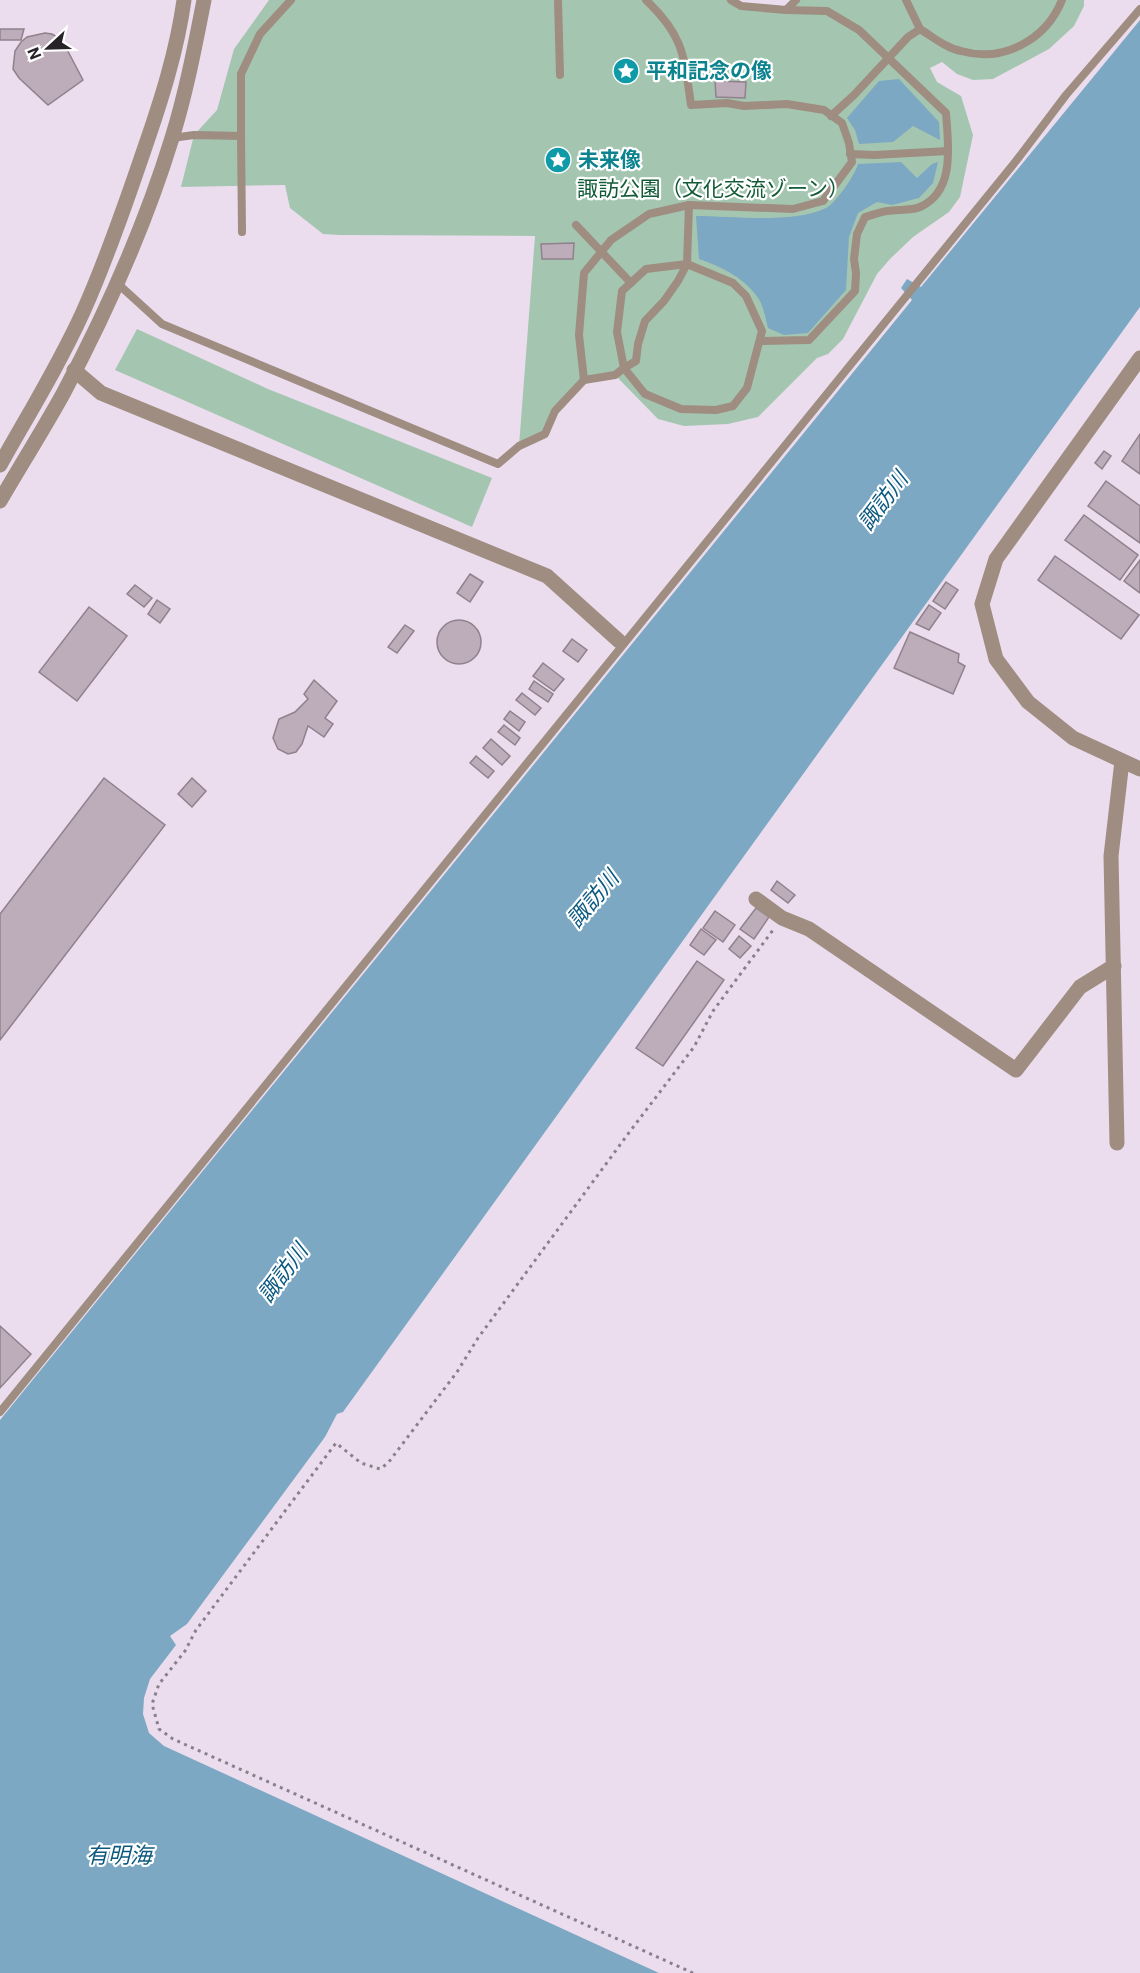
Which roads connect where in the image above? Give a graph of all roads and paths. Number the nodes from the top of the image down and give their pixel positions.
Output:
1 (184, 0) edge
2 (204, 0) edge
3 (291, 0) edge
4 (558, 0) edge
5 (732, 0) edge
6 (796, 0) edge
7 (906, 0) edge
8 (1062, 0) edge
9 (648, 1) edge
10 (1140, 9) edge
11 (786, 10) junction
12 (920, 29) junction
13 (888, 59) junction
14 (560, 75) dead end
15 (831, 116) junction
16 (241, 136) junction
17 (172, 138) junction
18 (948, 151) junction
19 (850, 154) junction
20 (689, 205) junction
21 (576, 225) dead end
22 (242, 232) dead end
23 (600, 252) junction
24 (687, 264) junction
25 (117, 283) junction
26 (631, 283) junction
27 (760, 341) junction
28 (1140, 358) edge
29 (624, 368) junction
30 (74, 370) junction
31 (584, 380) junction
32 (0, 465) edge
33 (0, 501) edge
34 (619, 641) dead end
35 (1122, 761) junction
36 (1140, 770) edge
37 (756, 899) dead end
38 (782, 918) junction
39 (1113, 966) junction
40 (1117, 1143) dead end
41 (0, 1412) edge
42 (693, 1973) edge

1 - 32 street
2 - 17 street
3 - 16 lane
4 - 14 lane
5 - 11 lane
6 - 11 lane
7 - 12 lane
8 - 12 lane
9 - 15 lane
10 - 41 lane
11 - 13 lane
12 - 13 lane
13 - 15 lane
13 - 18 lane
15 - 19 lane
16 - 17 lane
16 - 22 lane
17 - 25 street
18 - 19 lane
18 - 27 lane
19 - 20 lane
20 - 23 lane
20 - 24 lane
21 - 23 lane
23 - 26 lane
23 - 31 lane
24 - 26 lane
24 - 27 lane
24 - 29 lane
25 - 30 street
25 - 31 lane
26 - 29 lane
27 - 29 lane
28 - 35 street
29 - 31 lane
30 - 33 street
30 - 34 street
35 - 36 street
35 - 39 street
37 - 38 street
38 - 39 street
38 - 42 path
39 - 40 street

